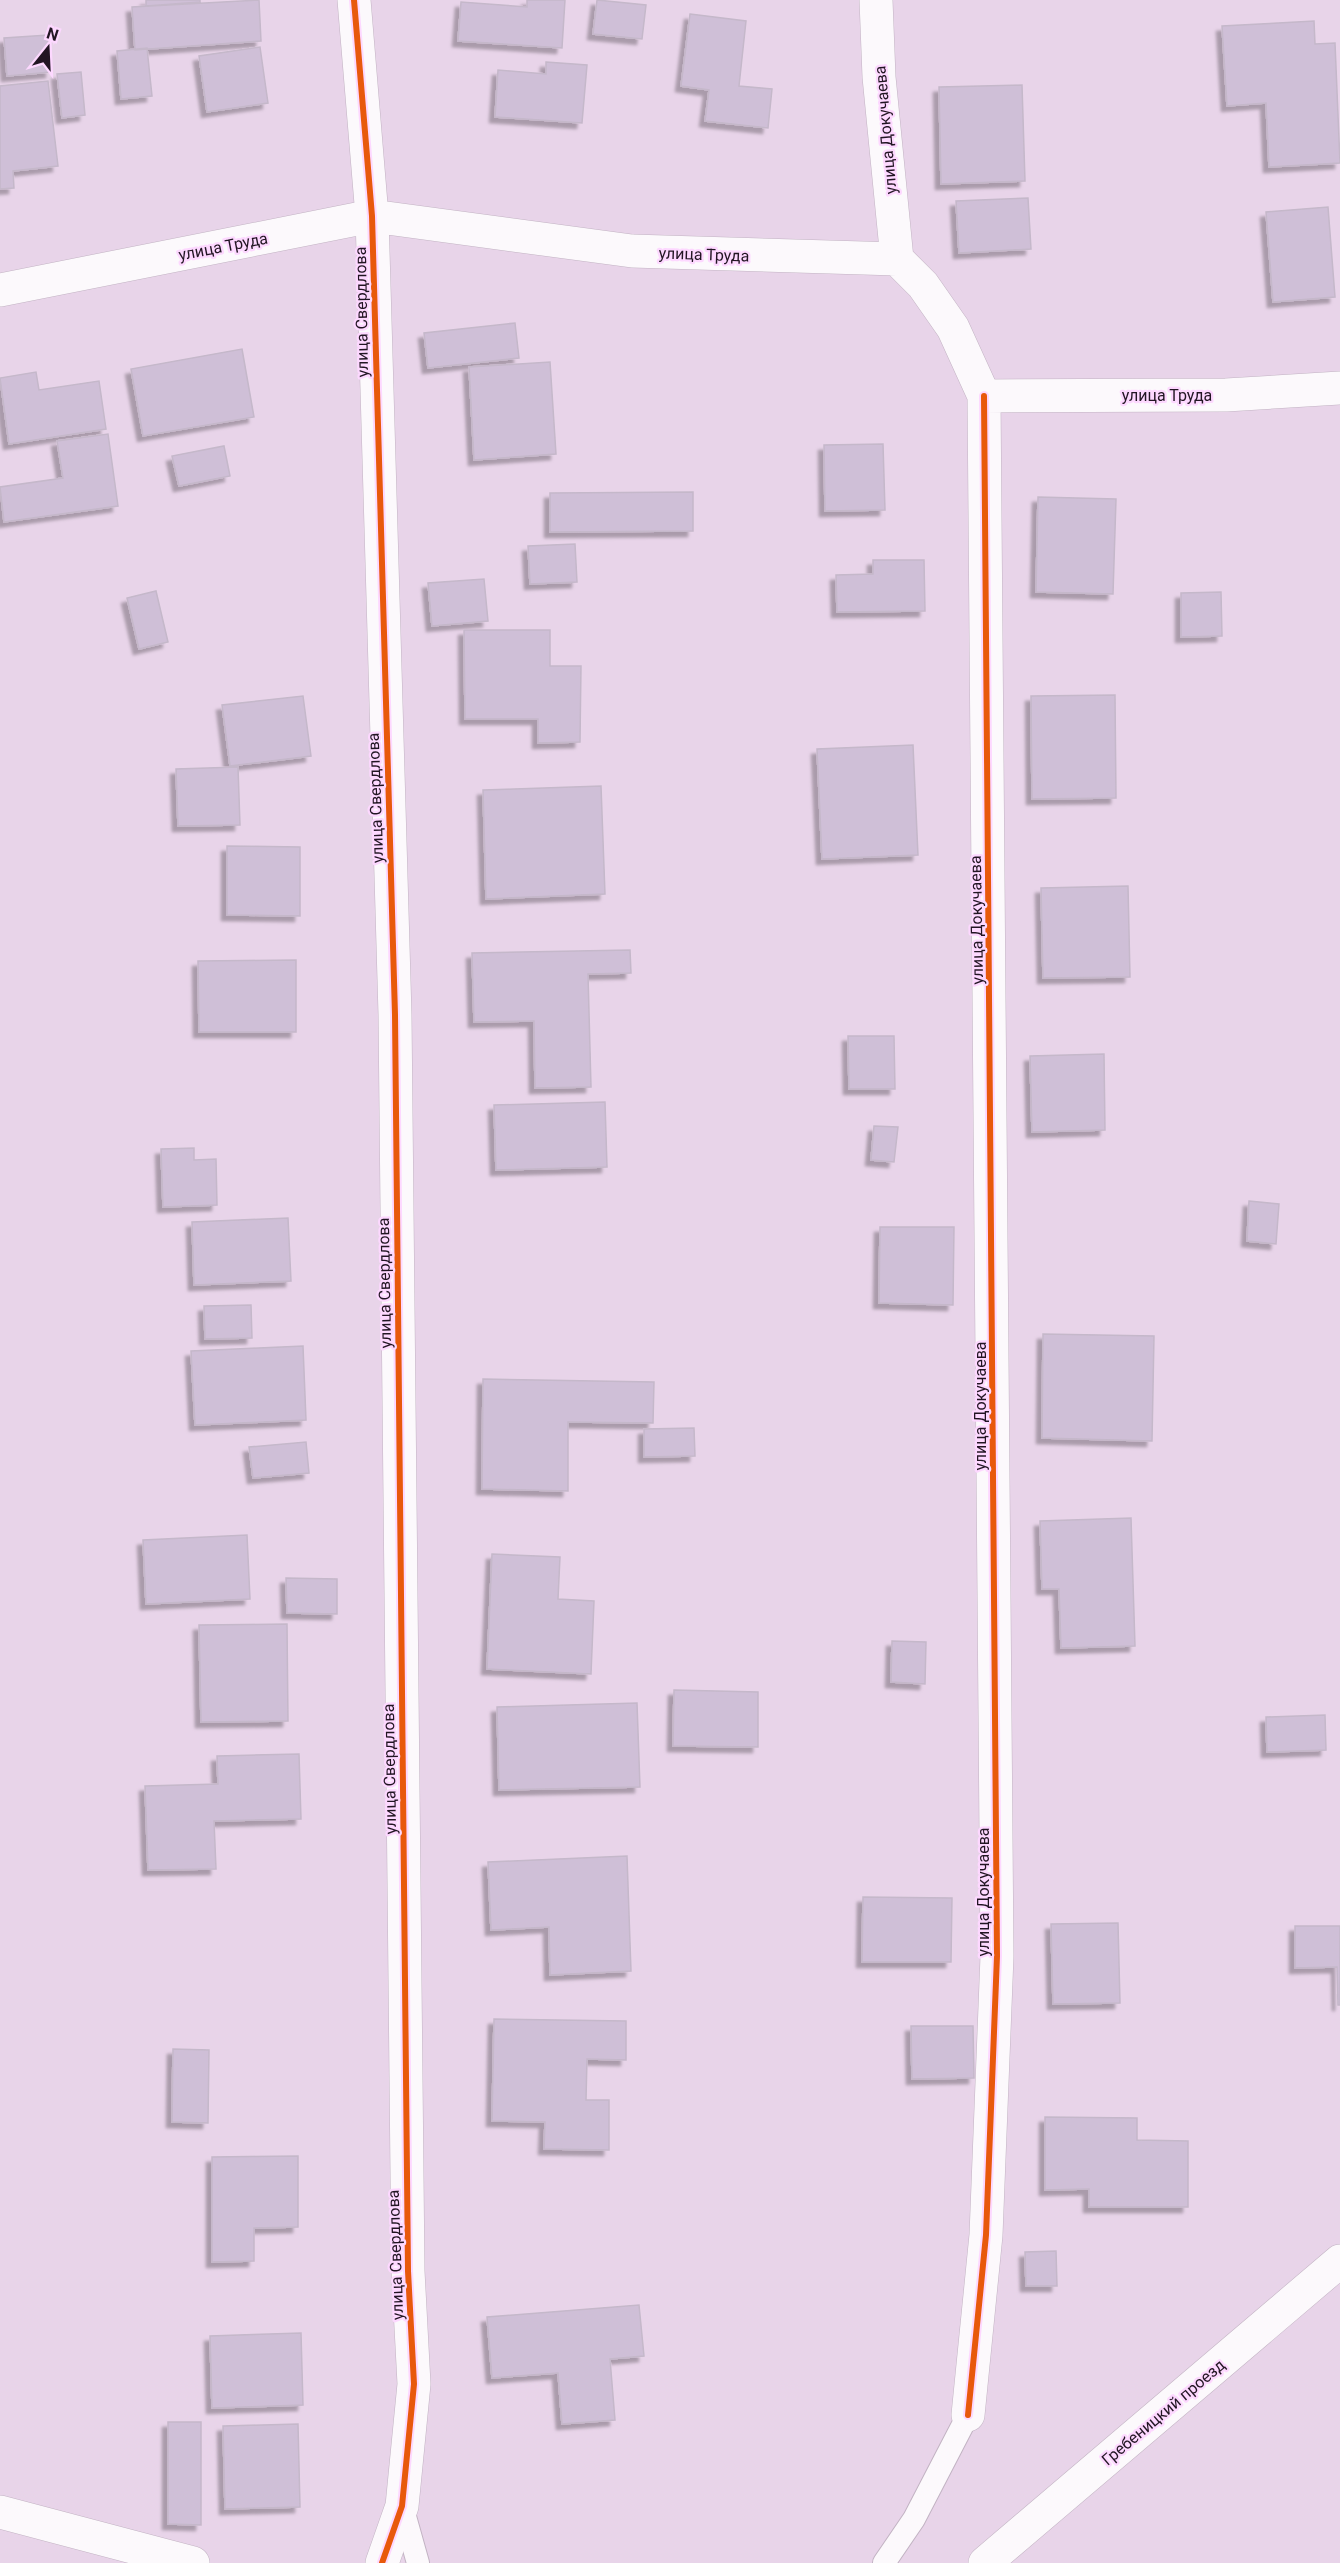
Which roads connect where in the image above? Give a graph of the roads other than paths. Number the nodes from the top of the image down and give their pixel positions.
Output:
1 (354, 0) edge
2 (876, 0) edge
3 (372, 216) junction
4 (897, 259) junction
5 (0, 290) edge
6 (1340, 388) edge
7 (984, 396) junction
8 (1340, 2261) edge
9 (968, 2415) joint
10 (402, 2506) junction
11 (0, 2512) edge
12 (193, 2563) edge
13 (382, 2563) edge
14 (418, 2563) edge
15 (884, 2563) edge
16 (985, 2563) edge

1 - 3 street, улица Свердлова
2 - 4 street, улица Докучаева
3 - 4 street, улица Труда
3 - 5 street, улица Труда
3 - 10 street, улица Свердлова
4 - 7 street
6 - 7 street, улица Труда
7 - 9 street, улица Докучаева
8 - 16 street, Гребеницкий проезд
9 - 15 lane
10 - 13 street, улица Свердлова
10 - 14 lane
11 - 12 street

